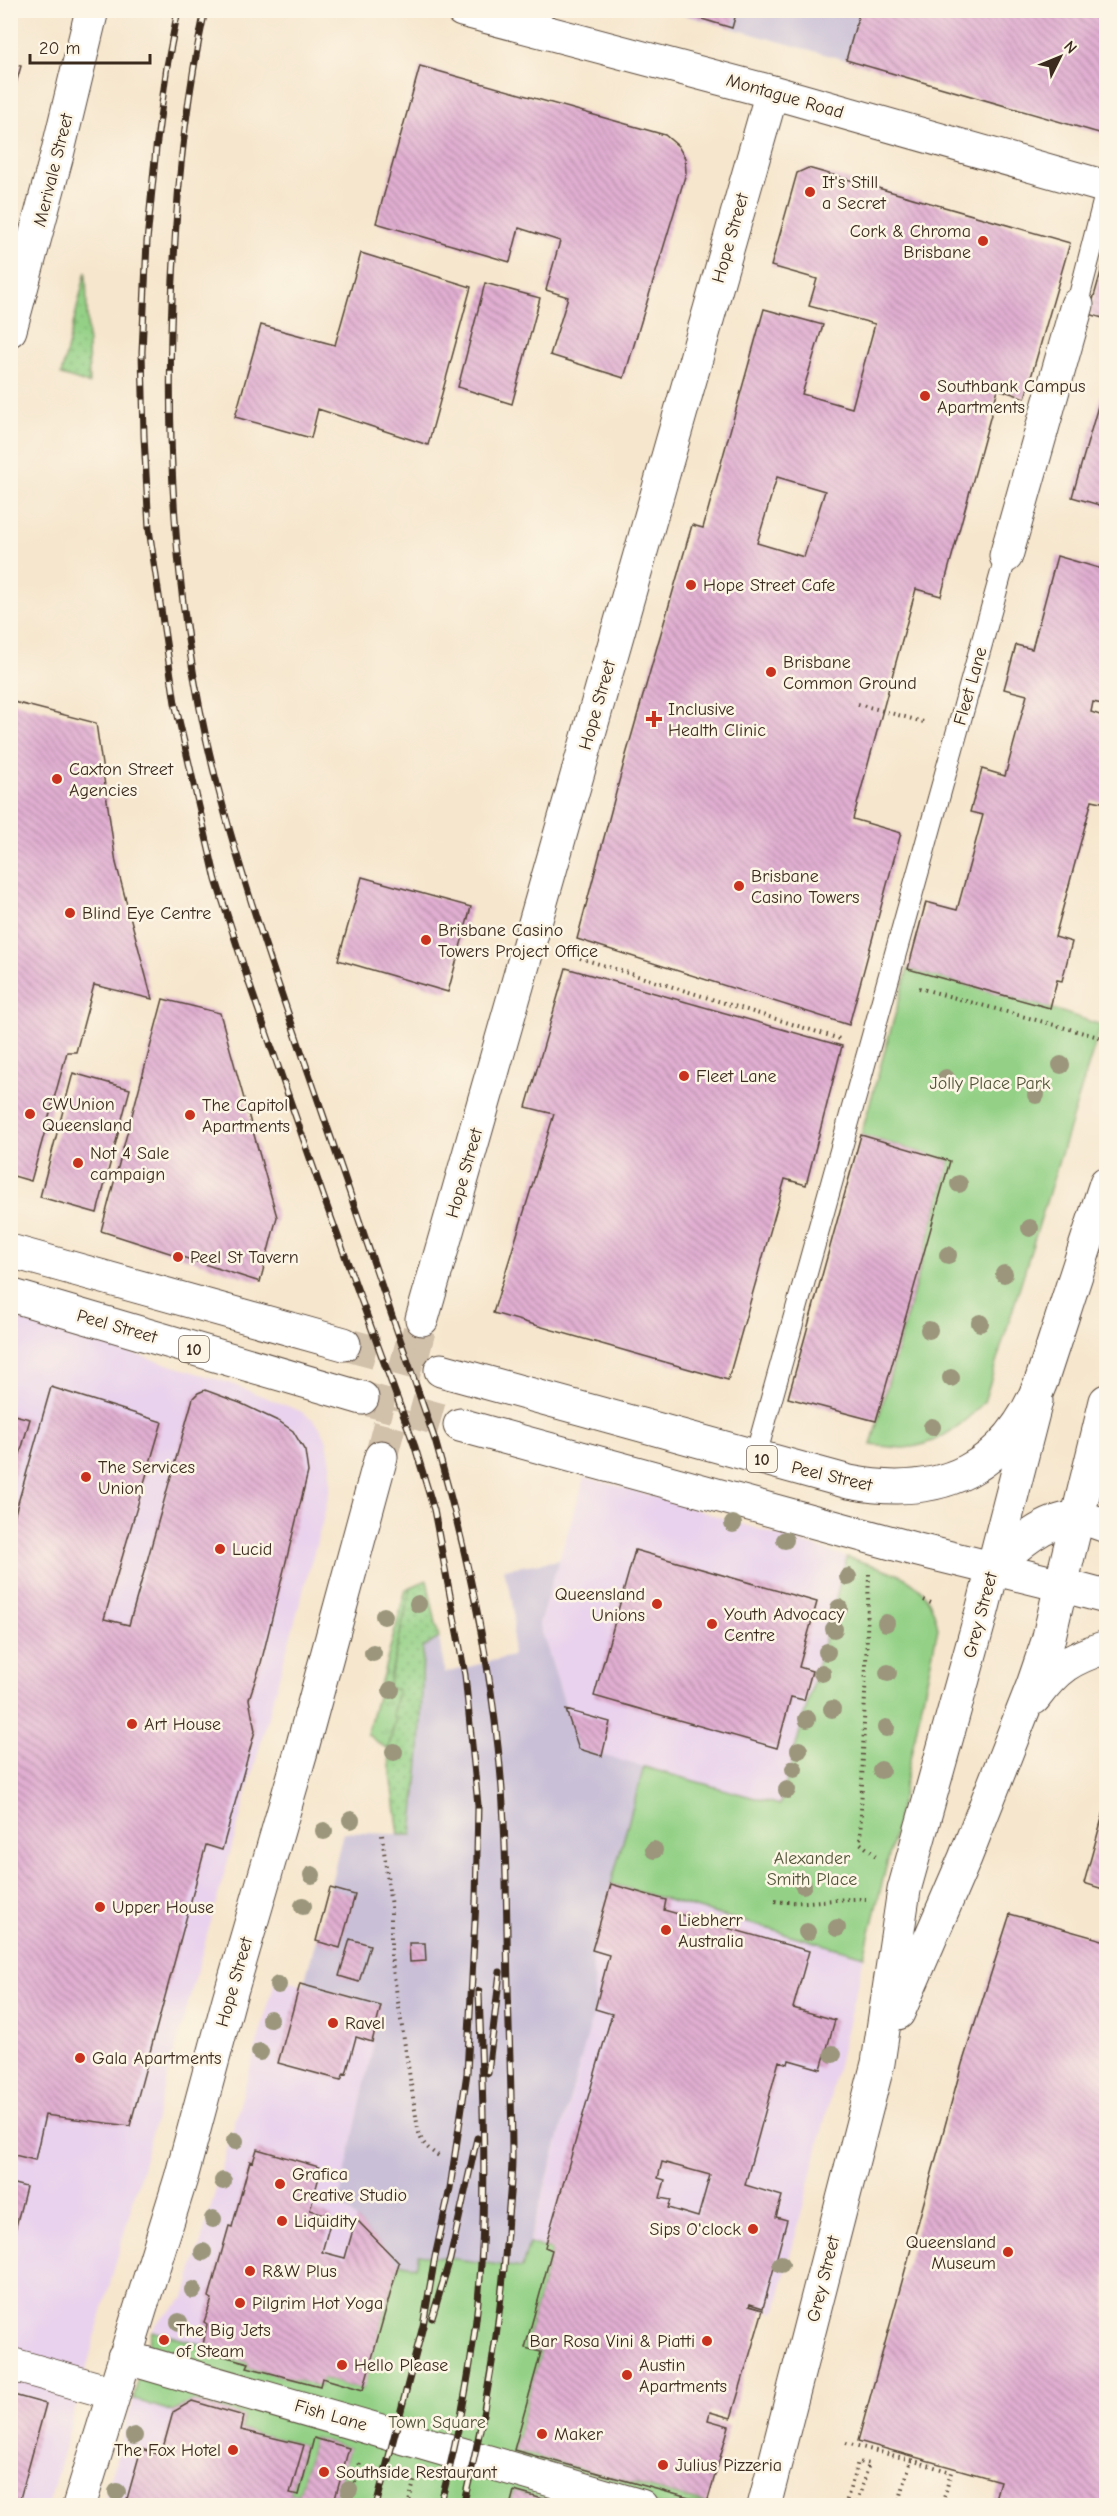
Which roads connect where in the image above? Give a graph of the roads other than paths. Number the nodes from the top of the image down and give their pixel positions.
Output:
1 (92, 10) edge
2 (462, 10) edge
3 (772, 92) junction
4 (1107, 187) edge
5 (1107, 192) edge
6 (1077, 305) joint
7 (10, 330) edge
8 (1006, 556) joint
9 (1107, 1184) edge
10 (10, 1251) edge
11 (10, 1295) edge
12 (422, 1319) tunnel mouth
13 (344, 1344) tunnel mouth
14 (441, 1370) tunnel mouth
15 (1042, 1379) junction
16 (362, 1398) tunnel mouth
17 (1107, 1401) edge
18 (460, 1425) tunnel mouth
19 (381, 1457) tunnel mouth
20 (755, 1458) junction
21 (1092, 1522) edge
22 (992, 1568) junction
23 (1061, 1585) junction
24 (1107, 1597) edge
25 (1107, 1647) edge
26 (1022, 1714) junction
27 (880, 2053) junction
28 (124, 2357) junction
29 (10, 2364) edge
30 (113, 2393) junction
31 (79, 2505) edge
32 (641, 2505) edge
33 (764, 2505) edge

1 - 7 street, Merivale Street
2 - 3 street, Montague Road
3 - 4 street, Montague Road
3 - 12 street, Hope Street
5 - 6 lane, Fleet Lane
6 - 8 street, Fleet Lane
8 - 20 lane, Fleet Lane
9 - 15 street, Grey Street / 10
10 - 13 street
11 - 16 street, Peel Street / 10
14 - 20 street, Peel Street / 10
15 - 20 street, Peel Street / 10
15 - 22 street, Grey Street
17 - 21 street, Grey Street
18 - 22 street
19 - 28 street, Hope Street
21 - 22 street
21 - 23 street, Grey Street
22 - 23 street
22 - 27 street, Grey Street
23 - 24 street
23 - 26 street, Grey Street
25 - 26 street
26 - 27 street, Grey Street
27 - 33 street, Grey Street
28 - 30 street, Hope Street
28 - 32 street, Fish Lane
29 - 30 street
30 - 31 street, Hope Street

